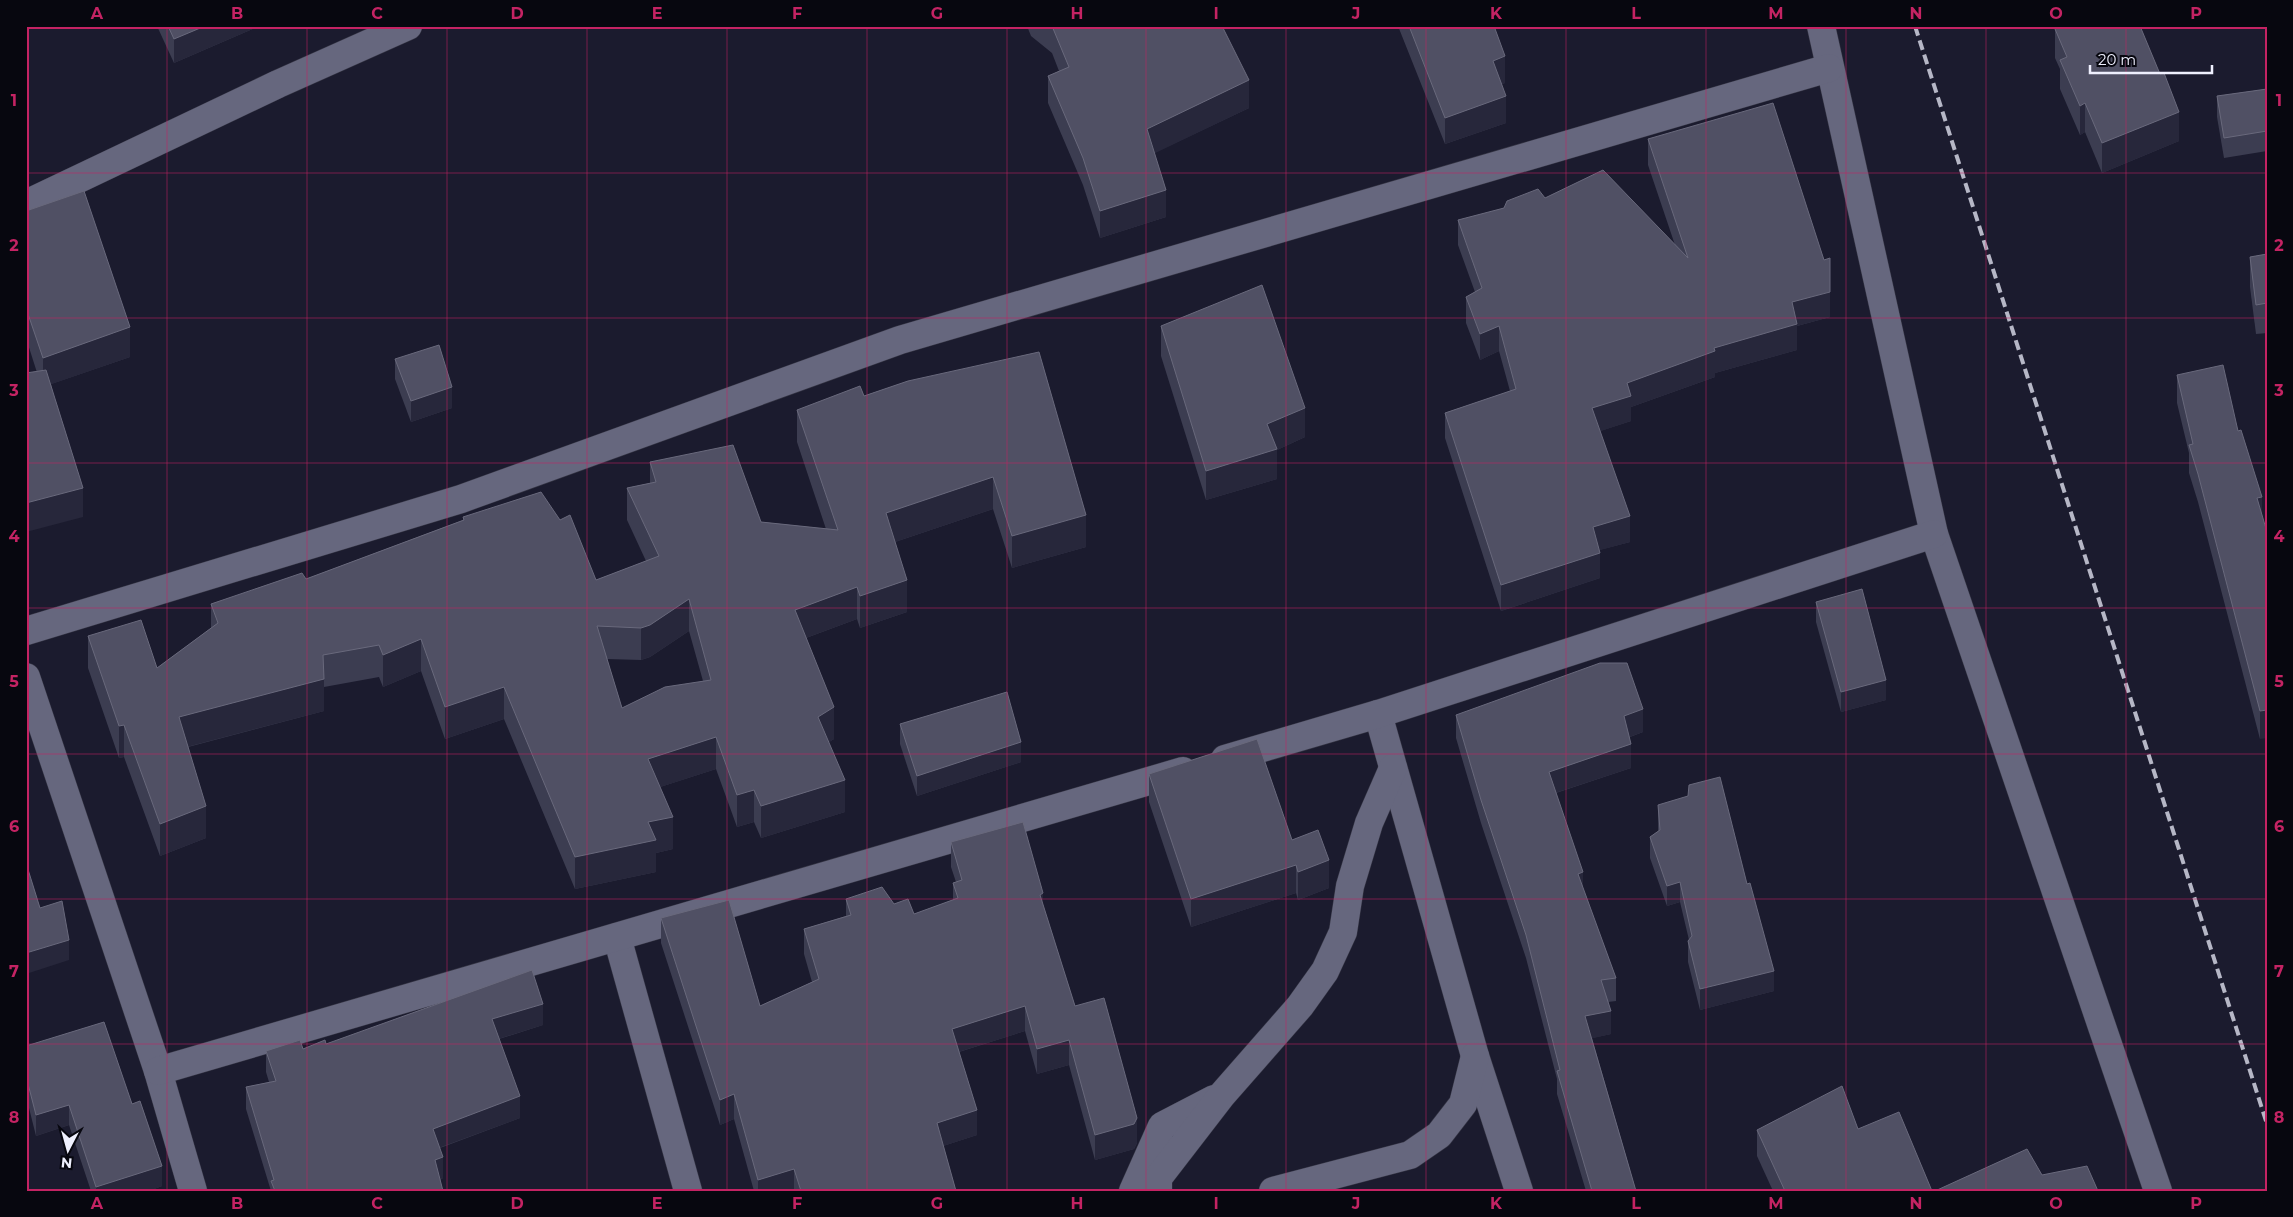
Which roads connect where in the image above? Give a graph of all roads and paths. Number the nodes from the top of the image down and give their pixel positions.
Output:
1 (408, 26) edge
2 (1821, 26) edge
3 (1829, 68) junction
4 (26, 204) edge
5 (1934, 534) junction
6 (26, 631) edge
7 (27, 680) edge
8 (1378, 714) junction
9 (1393, 768) junction
10 (617, 937) junction
11 (1475, 1056) junction
12 (158, 1071) junction
13 (1222, 1095) junction
14 (192, 1191) edge
15 (688, 1191) edge
16 (1132, 1191) edge
17 (1158, 1191) edge
18 (1273, 1191) edge
19 (1519, 1191) edge
20 (2158, 1191) edge

1 - 4 street
2 - 3 street
3 - 5 street
3 - 6 street
5 - 8 street
5 - 20 street
7 - 12 street
8 - 9 street
8 - 10 street
9 - 11 street
9 - 13 street
10 - 12 street
10 - 15 street
11 - 18 street
11 - 19 street
12 - 14 street
13 - 16 street
13 - 17 street

